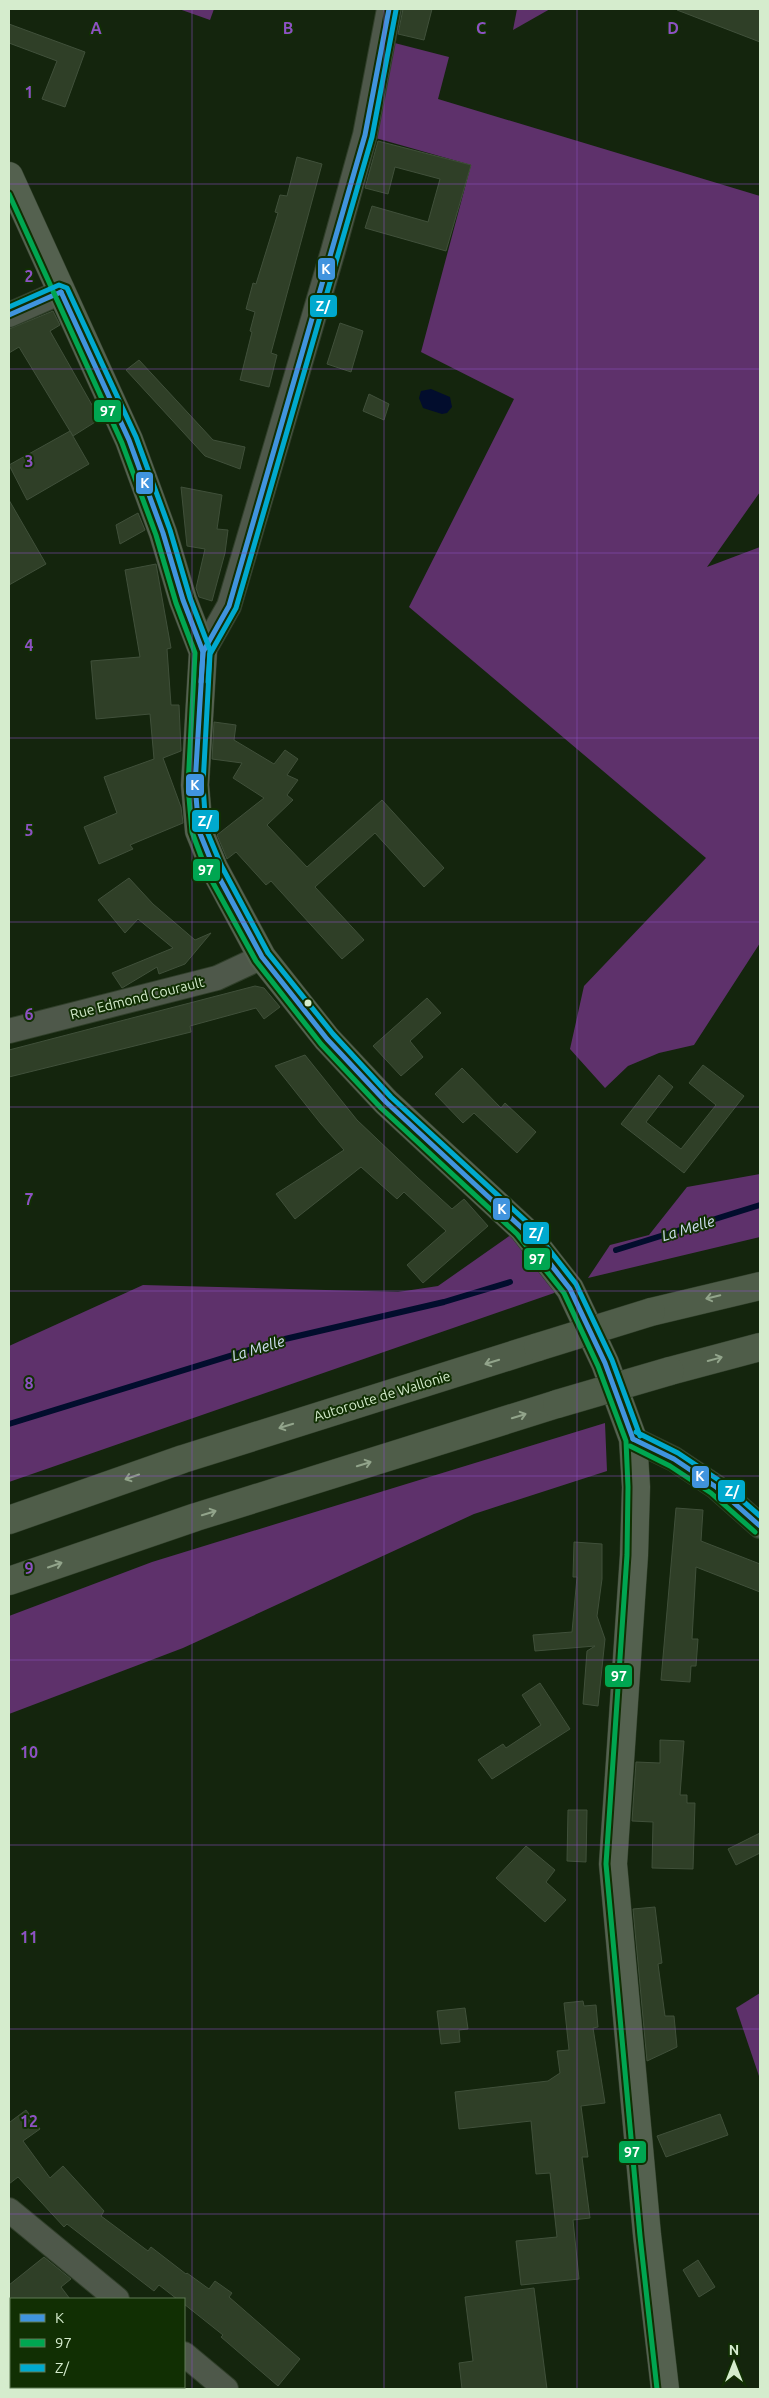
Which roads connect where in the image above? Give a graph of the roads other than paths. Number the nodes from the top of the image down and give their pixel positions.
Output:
1 (389, 9) edge
2 (9, 176) edge
3 (61, 292) junction
4 (9, 315) edge
5 (203, 652) junction
6 (262, 957) junction
7 (9, 1031) edge
8 (760, 1286) edge
9 (760, 1347) edge
10 (633, 1439) junction
11 (9, 1520) edge
12 (760, 1526) edge
13 (9, 1581) edge
14 (9, 2210) edge
15 (116, 2298) edge
16 (185, 2355) edge
17 (226, 2389) edge
18 (665, 2389) edge

1 - 5 street
2 - 3 main road
3 - 4 street
3 - 5 main road
5 - 6 main road
6 - 7 street, Rue Edmond Courault
6 - 10 main road
8 -> 11 highway, Autoroute de Wallonie, bridge
13 -> 9 highway, bridge
10 - 12 street
10 - 18 main road
14 - 15 street
16 - 17 street

